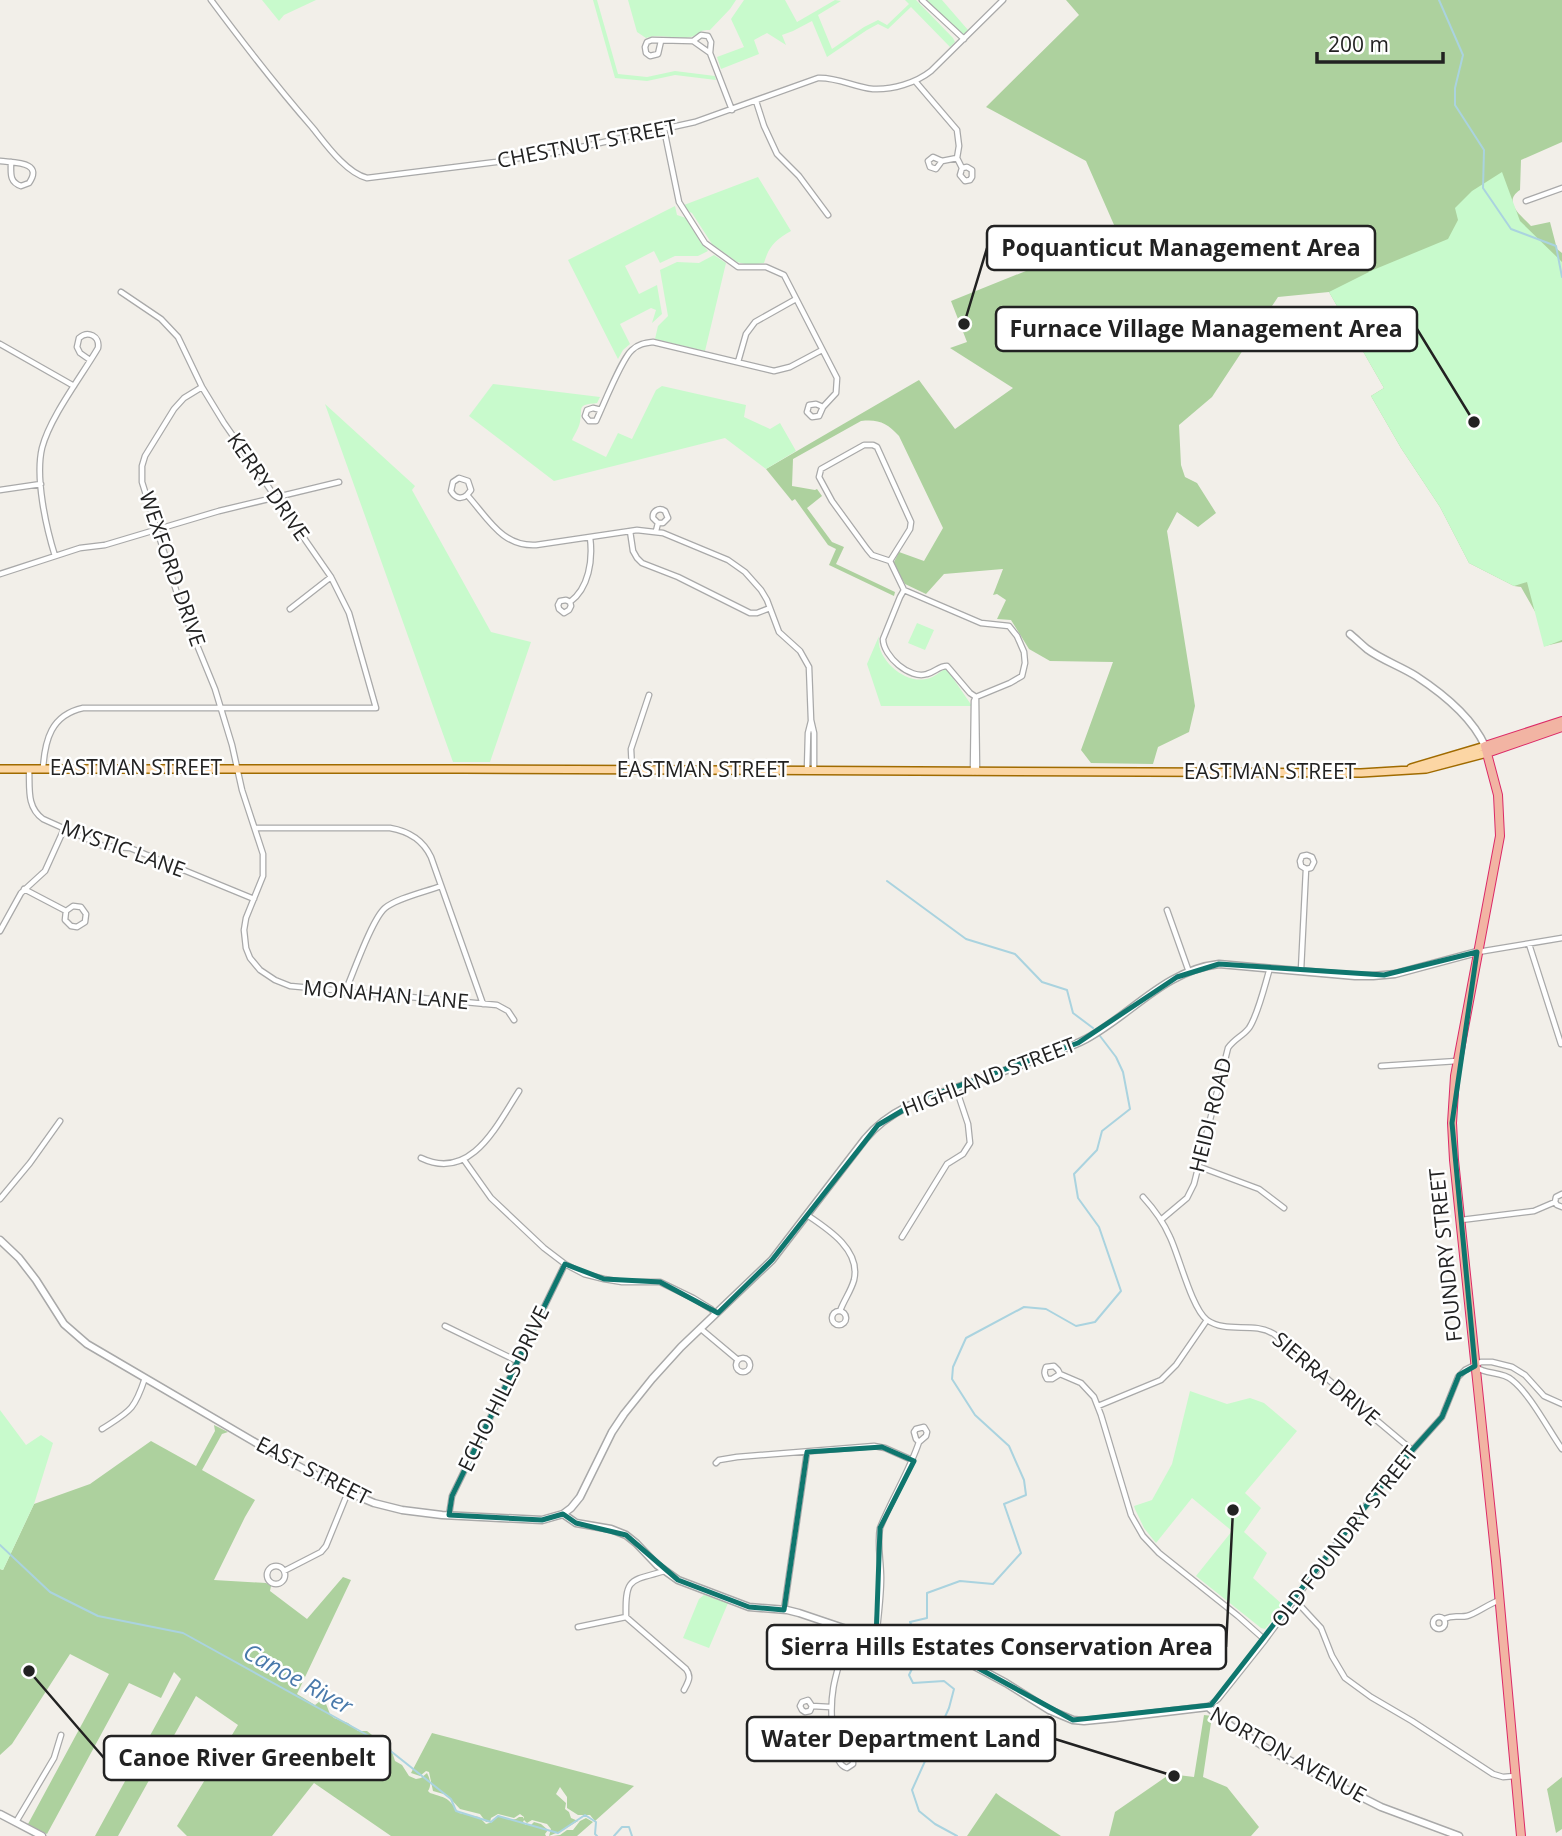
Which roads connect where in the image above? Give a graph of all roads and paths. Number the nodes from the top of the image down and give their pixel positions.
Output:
1 (211, 0) edge
2 (922, 0) edge
3 (1003, 0) edge
4 (964, 39) junction
5 (661, 41) dead end
6 (693, 41) junction
7 (710, 53) junction
8 (915, 81) junction
9 (756, 101) junction
10 (732, 110) junction
11 (664, 129) junction
12 (957, 158) junction
13 (0, 161) edge
14 (942, 161) dead end
15 (11, 162) junction
16 (962, 168) dead end
17 (1562, 188) edge
18 (1525, 201) dead end
19 (828, 215) dead end
20 (121, 292) dead end
21 (796, 299) junction
22 (0, 344) edge
23 (822, 350) junction
24 (90, 360) junction
25 (738, 362) junction
26 (74, 386) junction
27 (202, 387) junction
28 (823, 407) dead end
29 (601, 410) dead end
30 (339, 482) dead end
31 (41, 484) junction
32 (0, 490) edge
33 (467, 495) junction
34 (274, 498) junction
35 (658, 523) dead end
36 (157, 529) junction
37 (631, 531) junction
38 (656, 531) junction
39 (590, 537) junction
40 (55, 556) junction
41 (890, 561) junction
42 (0, 574) edge
43 (331, 578) junction
44 (904, 590) junction
45 (570, 602) dead end
46 (770, 608) junction
47 (290, 609) dead end
48 (1350, 634) dead end
49 (649, 695) dead end
50 (976, 697) junction
51 (221, 708) junction
52 (1562, 721) edge
53 (1562, 727) edge
54 (1486, 750) junction
55 (29, 768) junction
56 (43, 768) junction
57 (237, 768) junction
58 (0, 769) edge
59 (632, 770) junction
60 (811, 770) junction
61 (975, 772) junction
62 (255, 828) junction
63 (64, 829) junction
64 (1306, 869) dead end
65 (441, 886) junction
66 (24, 889) junction
67 (254, 899) junction
68 (66, 911) junction
69 (1167, 911) dead end
70 (0, 931) edge
71 (1562, 938) edge
72 (1529, 944) junction
73 (1477, 953) junction
74 (1270, 968) junction
75 (1301, 970) junction
76 (1189, 972) junction
77 (345, 992) junction
78 (483, 1004) junction
79 (514, 1020) dead end
80 (1561, 1044) edge
81 (1457, 1061) junction
82 (1381, 1066) dead end
83 (956, 1088) junction
84 (519, 1091) dead end
85 (60, 1121) dead end
86 (421, 1158) dead end
87 (464, 1160) junction
88 (1200, 1167) junction
89 (1562, 1194) edge
90 (1143, 1197) dead end
91 (0, 1199) edge
92 (1555, 1202) junction
93 (1562, 1207) edge
94 (1284, 1208) dead end
95 (807, 1215) junction
96 (1162, 1219) junction
97 (1461, 1220) junction
98 (902, 1237) dead end
99 (0, 1240) edge
100 (565, 1264) junction
101 (840, 1311) dead end
102 (716, 1314) junction
103 (1207, 1320) junction
104 (445, 1326) dead end
105 (701, 1329) junction
106 (738, 1360) dead end
107 (517, 1361) junction
108 (1492, 1362) junction
109 (1475, 1366) junction
110 (1491, 1373) junction
111 (1060, 1374) dead end
112 (145, 1378) junction
113 (1562, 1404) edge
114 (1098, 1406) junction
115 (102, 1429) dead end
116 (1560, 1441) edge
117 (919, 1442) dead end
118 (1562, 1449) edge
119 (1412, 1450) junction
120 (807, 1452) junction
121 (912, 1460) junction
122 (716, 1463) dead end
123 (348, 1492) junction
124 (563, 1514) junction
125 (449, 1515) junction
126 (284, 1571) junction
127 (666, 1571) junction
128 (1295, 1600) junction
129 (1500, 1600) junction
130 (756, 1608) joint
131 (784, 1610) junction
132 (626, 1617) junction
133 (1444, 1619) dead end
134 (578, 1627) dead end
135 (850, 1631) junction
136 (876, 1640) junction
137 (1265, 1640) junction
138 (684, 1690) dead end
139 (812, 1706) dead end
140 (830, 1707) junction
141 (1208, 1707) junction
142 (61, 1735) dead end
143 (838, 1758) dead end
144 (1515, 1776) junction
145 (0, 1814) edge
146 (16, 1822) junction
147 (42, 1836) edge
148 (1459, 1836) edge
149 (1521, 1836) edge

1 - 11 street, CHESTNUT STREET
2 - 4 street
3 - 4 street, CHESTNUT STREET
4 - 8 street, CHESTNUT STREET
5 - 6 street
6 - 7 street
6 - 7 street
7 - 10 street
8 - 9 street, CHESTNUT STREET
8 - 12 street
9 - 10 street, CHESTNUT STREET
9 - 19 street
10 - 11 street, CHESTNUT STREET
11 - 21 street
12 - 14 street
12 - 16 street
13 - 15 street
15 - 15 street
17 - 18 street
20 - 27 street, KERRY DRIVE
21 - 23 street
21 - 25 street
22 - 26 street
23 - 25 street
23 - 28 street
24 - 24 street
24 - 26 street
25 - 29 street
26 - 31 street
27 - 34 street, KERRY DRIVE
27 - 36 street, WEXFORD DRIVE
30 - 34 street
31 - 32 street
31 - 40 street
33 - 33 street
33 - 39 street
34 - 36 street
34 - 43 street, KERRY DRIVE
35 - 38 street
36 - 40 street
36 - 51 street, WEXFORD DRIVE
37 - 38 street
37 - 39 street
37 - 46 street
38 - 46 street
39 - 45 street
40 - 42 street
41 - 41 street
41 - 44 street
43 - 47 street
43 - 51 street, KERRY DRIVE
44 - 50 street
44 - 50 street
46 - 60 street
48 - 54 street
49 - 59 street
50 - 61 street
51 - 56 street
51 - 57 street, WEXFORD DRIVE
52 - 54 highway
53 - 54 highway
54 - 61 main road, EASTMAN STREET
54 - 73 highway, FOUNDRY STREET
55 - 56 main road, EASTMAN STREET
55 - 58 main road, EASTMAN STREET
55 - 63 street, MYSTIC LANE
56 - 57 main road, EASTMAN STREET
57 - 59 main road, EASTMAN STREET
57 - 62 street, MONAHAN LANE
59 - 60 main road, EASTMAN STREET
60 - 61 main road, EASTMAN STREET
62 - 65 street
62 - 67 street, MONAHAN LANE
63 - 66 street
63 - 67 street, MYSTIC LANE
64 - 75 street
65 - 77 street
65 - 78 street
66 - 68 street
66 - 70 street
67 - 77 street, MONAHAN LANE
68 - 68 street
69 - 76 street
71 - 72 street, HIGHLAND STREET
72 - 73 street, HIGHLAND STREET
72 - 80 street
73 - 75 street, HIGHLAND STREET
73 - 81 highway, FOUNDRY STREET
74 - 75 street, HIGHLAND STREET
74 - 76 street, HIGHLAND STREET
74 - 88 street, HEIDI ROAD
76 - 83 street, HIGHLAND STREET
77 - 78 street, MONAHAN LANE
78 - 79 street, MONAHAN LANE
81 - 82 street
81 - 97 highway, FOUNDRY STREET
83 - 95 street, HIGHLAND STREET
83 - 98 street
84 - 87 street
85 - 91 street
86 - 87 street
87 - 100 street
88 - 94 street
88 - 96 street, HEIDI ROAD
89 - 92 street
90 - 96 street
92 - 93 street
92 - 97 street
95 - 101 street
95 - 102 street, HIGHLAND STREET
96 - 103 street
97 - 109 highway, FOUNDRY STREET
99 - 112 street, EAST STREET
100 - 102 street
100 - 107 street, ECHO HILLS DRIVE
102 - 105 street, HIGHLAND STREET
103 - 114 street
103 - 119 street, SIERRA DRIVE
104 - 107 street
105 - 106 street
105 - 124 street, HIGHLAND STREET
107 - 125 street, ECHO HILLS DRIVE
108 - 109 street
108 - 110 street
108 - 113 street
109 - 110 street
109 - 119 street, OLD FOUNDRY STREET
109 - 129 highway, FOUNDRY STREET
110 - 116 street
111 - 114 street
112 - 115 street
112 - 123 street, EAST STREET
114 - 137 street
116 - 118 street
117 - 121 street
119 - 128 street, OLD FOUNDRY STREET
120 - 121 street
120 - 122 street
120 - 131 street
121 - 136 street
123 - 125 street, EAST STREET
123 - 126 street
124 - 125 street, EAST STREET
124 - 127 street, EAST STREET
126 - 126 street
127 - 130 street, EAST STREET
127 - 132 street
128 - 137 street, OLD FOUNDRY STREET
128 - 144 street
129 - 133 street
129 - 144 highway, FOUNDRY STREET
130 - 131 street, NORTON AVENUE
131 - 135 street, NORTON AVENUE
132 - 134 street
132 - 138 street
135 - 136 street, NORTON AVENUE
135 - 140 street
136 - 141 street, NORTON AVENUE
137 - 141 street, OLD FOUNDRY STREET
139 - 140 street
140 - 143 street
141 - 148 street, NORTON AVENUE
142 - 146 street
144 - 149 highway, FOUNDRY STREET
145 - 146 street
146 - 147 street

